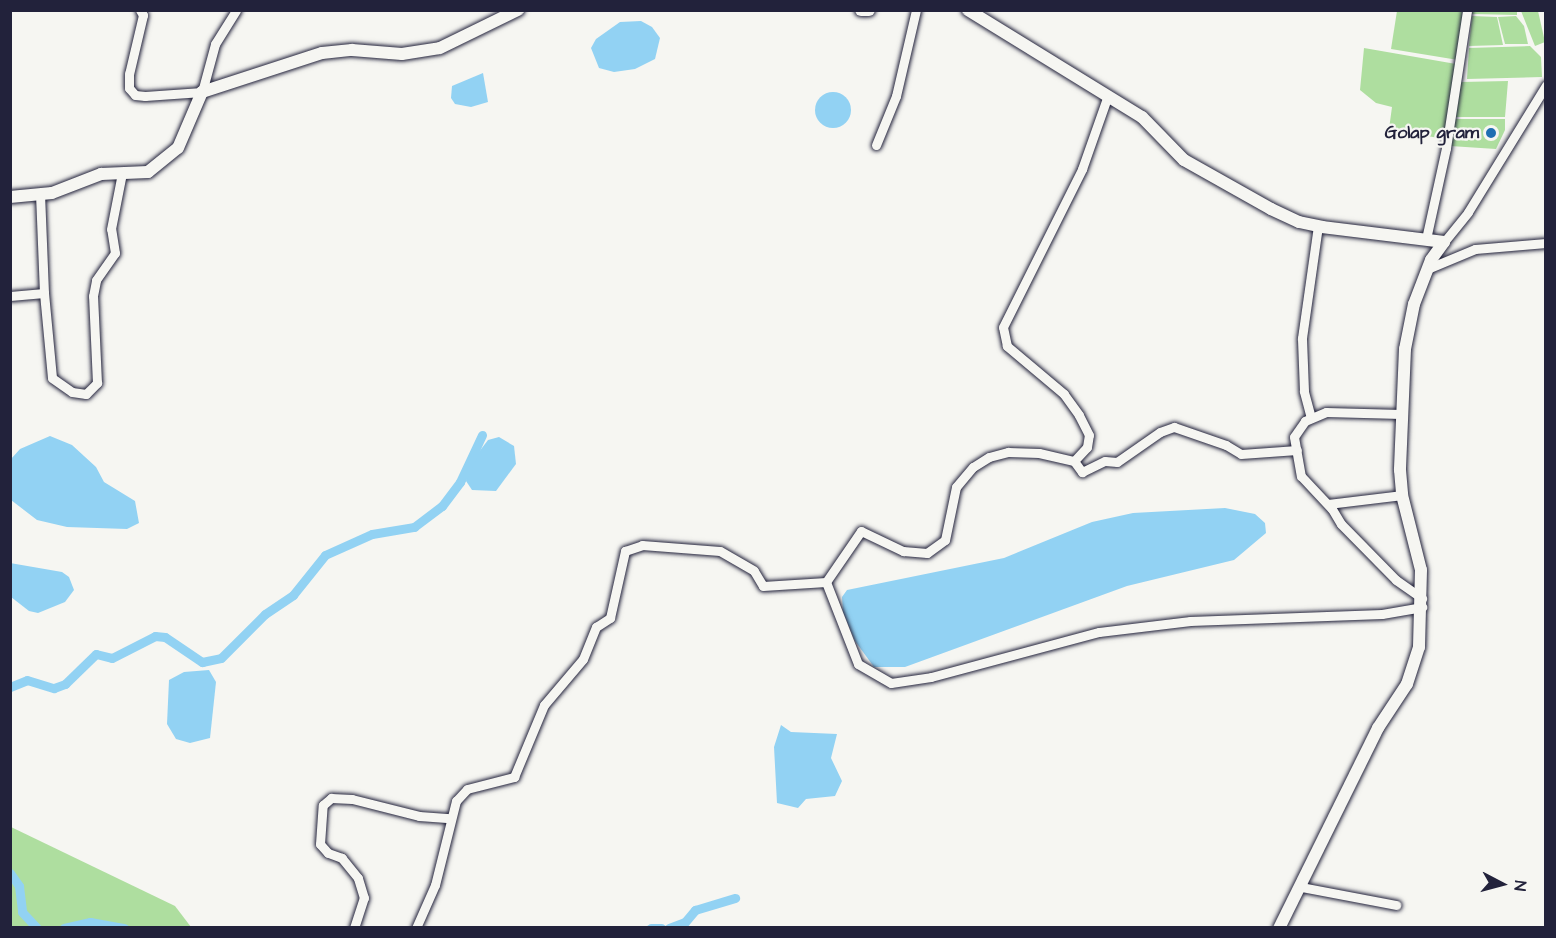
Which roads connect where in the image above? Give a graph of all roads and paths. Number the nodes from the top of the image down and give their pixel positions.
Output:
1 (140, 10) edge
2 (236, 10) edge
3 (518, 10) edge
4 (861, 10) edge
5 (869, 10) edge
6 (916, 10) edge
7 (968, 10) edge
8 (1467, 10) edge
9 (1545, 86) edge
10 (202, 92) junction
11 (1107, 98) junction
12 (876, 145) dead end
13 (122, 173) junction
14 (40, 193) junction
15 (10, 197) edge
16 (1318, 226) junction
17 (1426, 239) junction
18 (1444, 242) junction
19 (1545, 243) edge
20 (1427, 269) junction
21 (44, 292) junction
22 (10, 296) edge
23 (1401, 414) junction
24 (1311, 418) junction
25 (1297, 450) junction
26 (1074, 461) junction
27 (1402, 495) junction
28 (1328, 504) junction
29 (826, 582) junction
30 (1422, 603) junction
31 (450, 818) junction
32 (1300, 887) junction
33 (1396, 905) dead end
34 (354, 927) edge
35 (416, 927) edge
36 (1279, 927) edge

1 - 10 street
2 - 10 street
3 - 10 street
4 - 5 street
6 - 12 street
7 - 11 street
8 - 17 street
9 - 18 street
10 - 13 street
11 - 16 street
11 - 26 street
13 - 14 street
13 - 21 street
14 - 15 street
14 - 21 street
16 - 17 street
16 - 24 street
17 - 18 street
18 - 20 street
19 - 20 street
20 - 23 street
21 - 22 street
23 - 24 street
23 - 27 street
24 - 25 street
25 - 26 street
25 - 28 street
26 - 29 street
27 - 28 street
27 - 30 street
28 - 30 street
29 - 30 street
29 - 31 street
30 - 32 street
31 - 34 street
31 - 35 street
32 - 33 street
32 - 36 street

